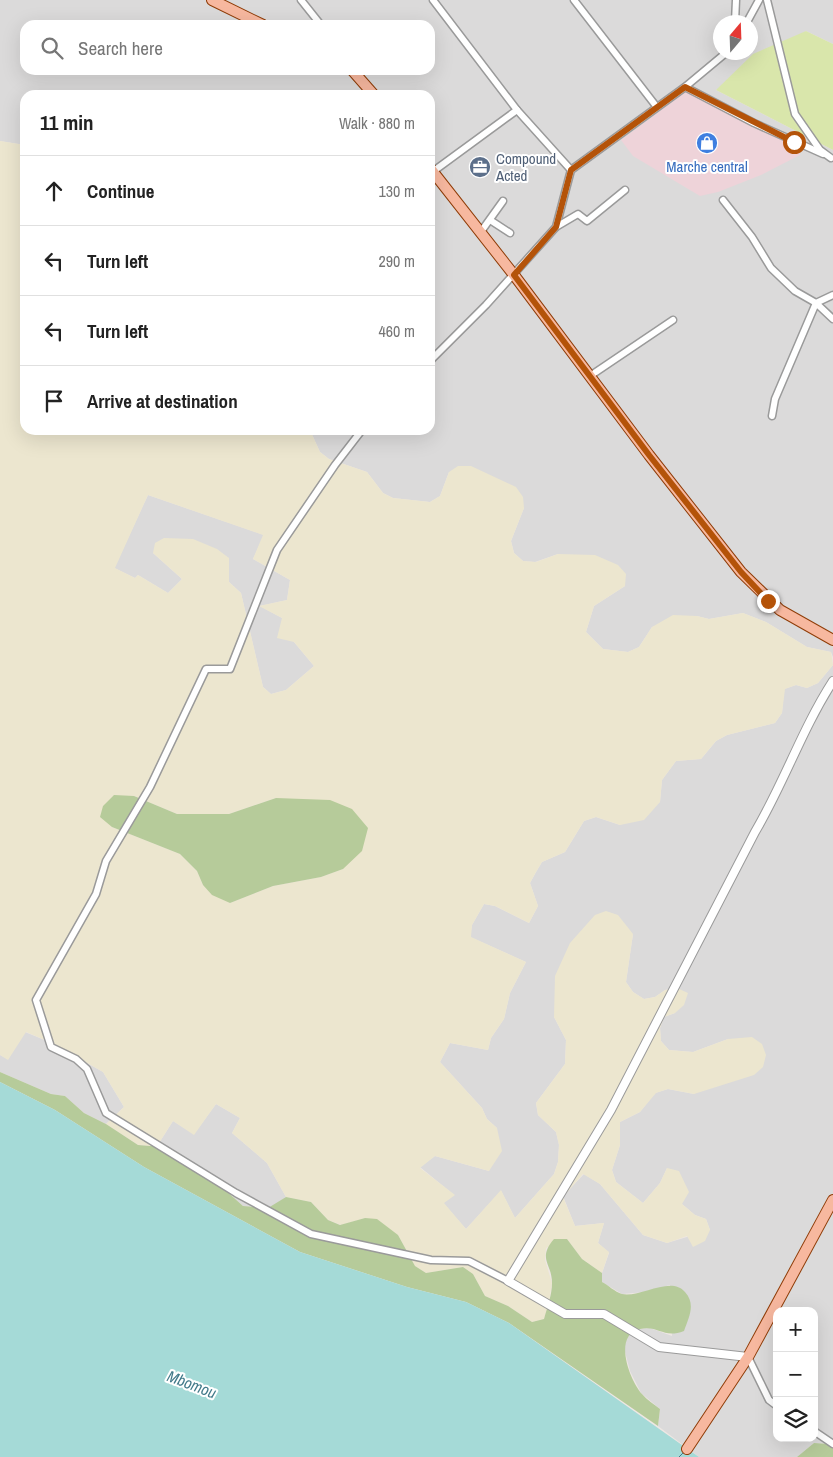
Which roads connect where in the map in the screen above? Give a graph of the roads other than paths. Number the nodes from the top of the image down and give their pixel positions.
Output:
1 (212, 0) edge
2 (301, 0) edge
3 (433, 0) edge
4 (574, 0) edge
5 (736, 0) edge
6 (759, 0) edge
7 (767, 0) edge
8 (735, 15) edge
9 (751, 15) edge
10 (253, 20) edge
11 (317, 20) edge
12 (717, 60) edge
13 (356, 75) edge
14 (685, 87) junction
15 (370, 90) edge
16 (656, 106) junction
17 (517, 110) junction
18 (832, 158) edge
19 (435, 168) edge
20 (571, 170) junction
21 (435, 176) edge
22 (625, 190) dead end
23 (723, 200) dead end
24 (503, 201) dead end
25 (490, 220) junction
26 (556, 227) junction
27 (480, 233) junction
28 (510, 233) dead end
29 (514, 275) junction
30 (833, 295) edge
31 (816, 303) junction
32 (833, 319) edge
33 (673, 320) dead end
34 (435, 356) edge
35 (590, 376) junction
36 (772, 416) dead end
37 (358, 435) edge
38 (833, 640) edge
39 (833, 682) edge
40 (833, 1200) edge
41 (508, 1281) junction
42 (748, 1357) junction
43 (773, 1403) edge
44 (818, 1434) edge
45 (833, 1444) edge
46 (687, 1449) dead end

1 - 10 main road
2 - 11 street
3 - 17 street
4 - 16 street
5 - 8 street
6 - 9 street
7 - 18 street
12 - 14 street
13 - 15 main road
14 - 16 street
14 - 18 street
16 - 20 street
17 - 19 street
17 - 20 street
20 - 26 street
21 - 27 main road
22 - 26 street
23 - 31 street
24 - 25 street
25 - 27 street
25 - 28 street
26 - 29 street
27 - 29 main road
29 - 34 street
29 - 35 main road
30 - 31 street
31 - 32 street
31 - 36 street
33 - 35 street
35 - 38 main road
37 - 41 street
39 - 41 street
40 - 42 main road
41 - 42 street
42 - 43 street
42 - 46 main road
44 - 45 street

